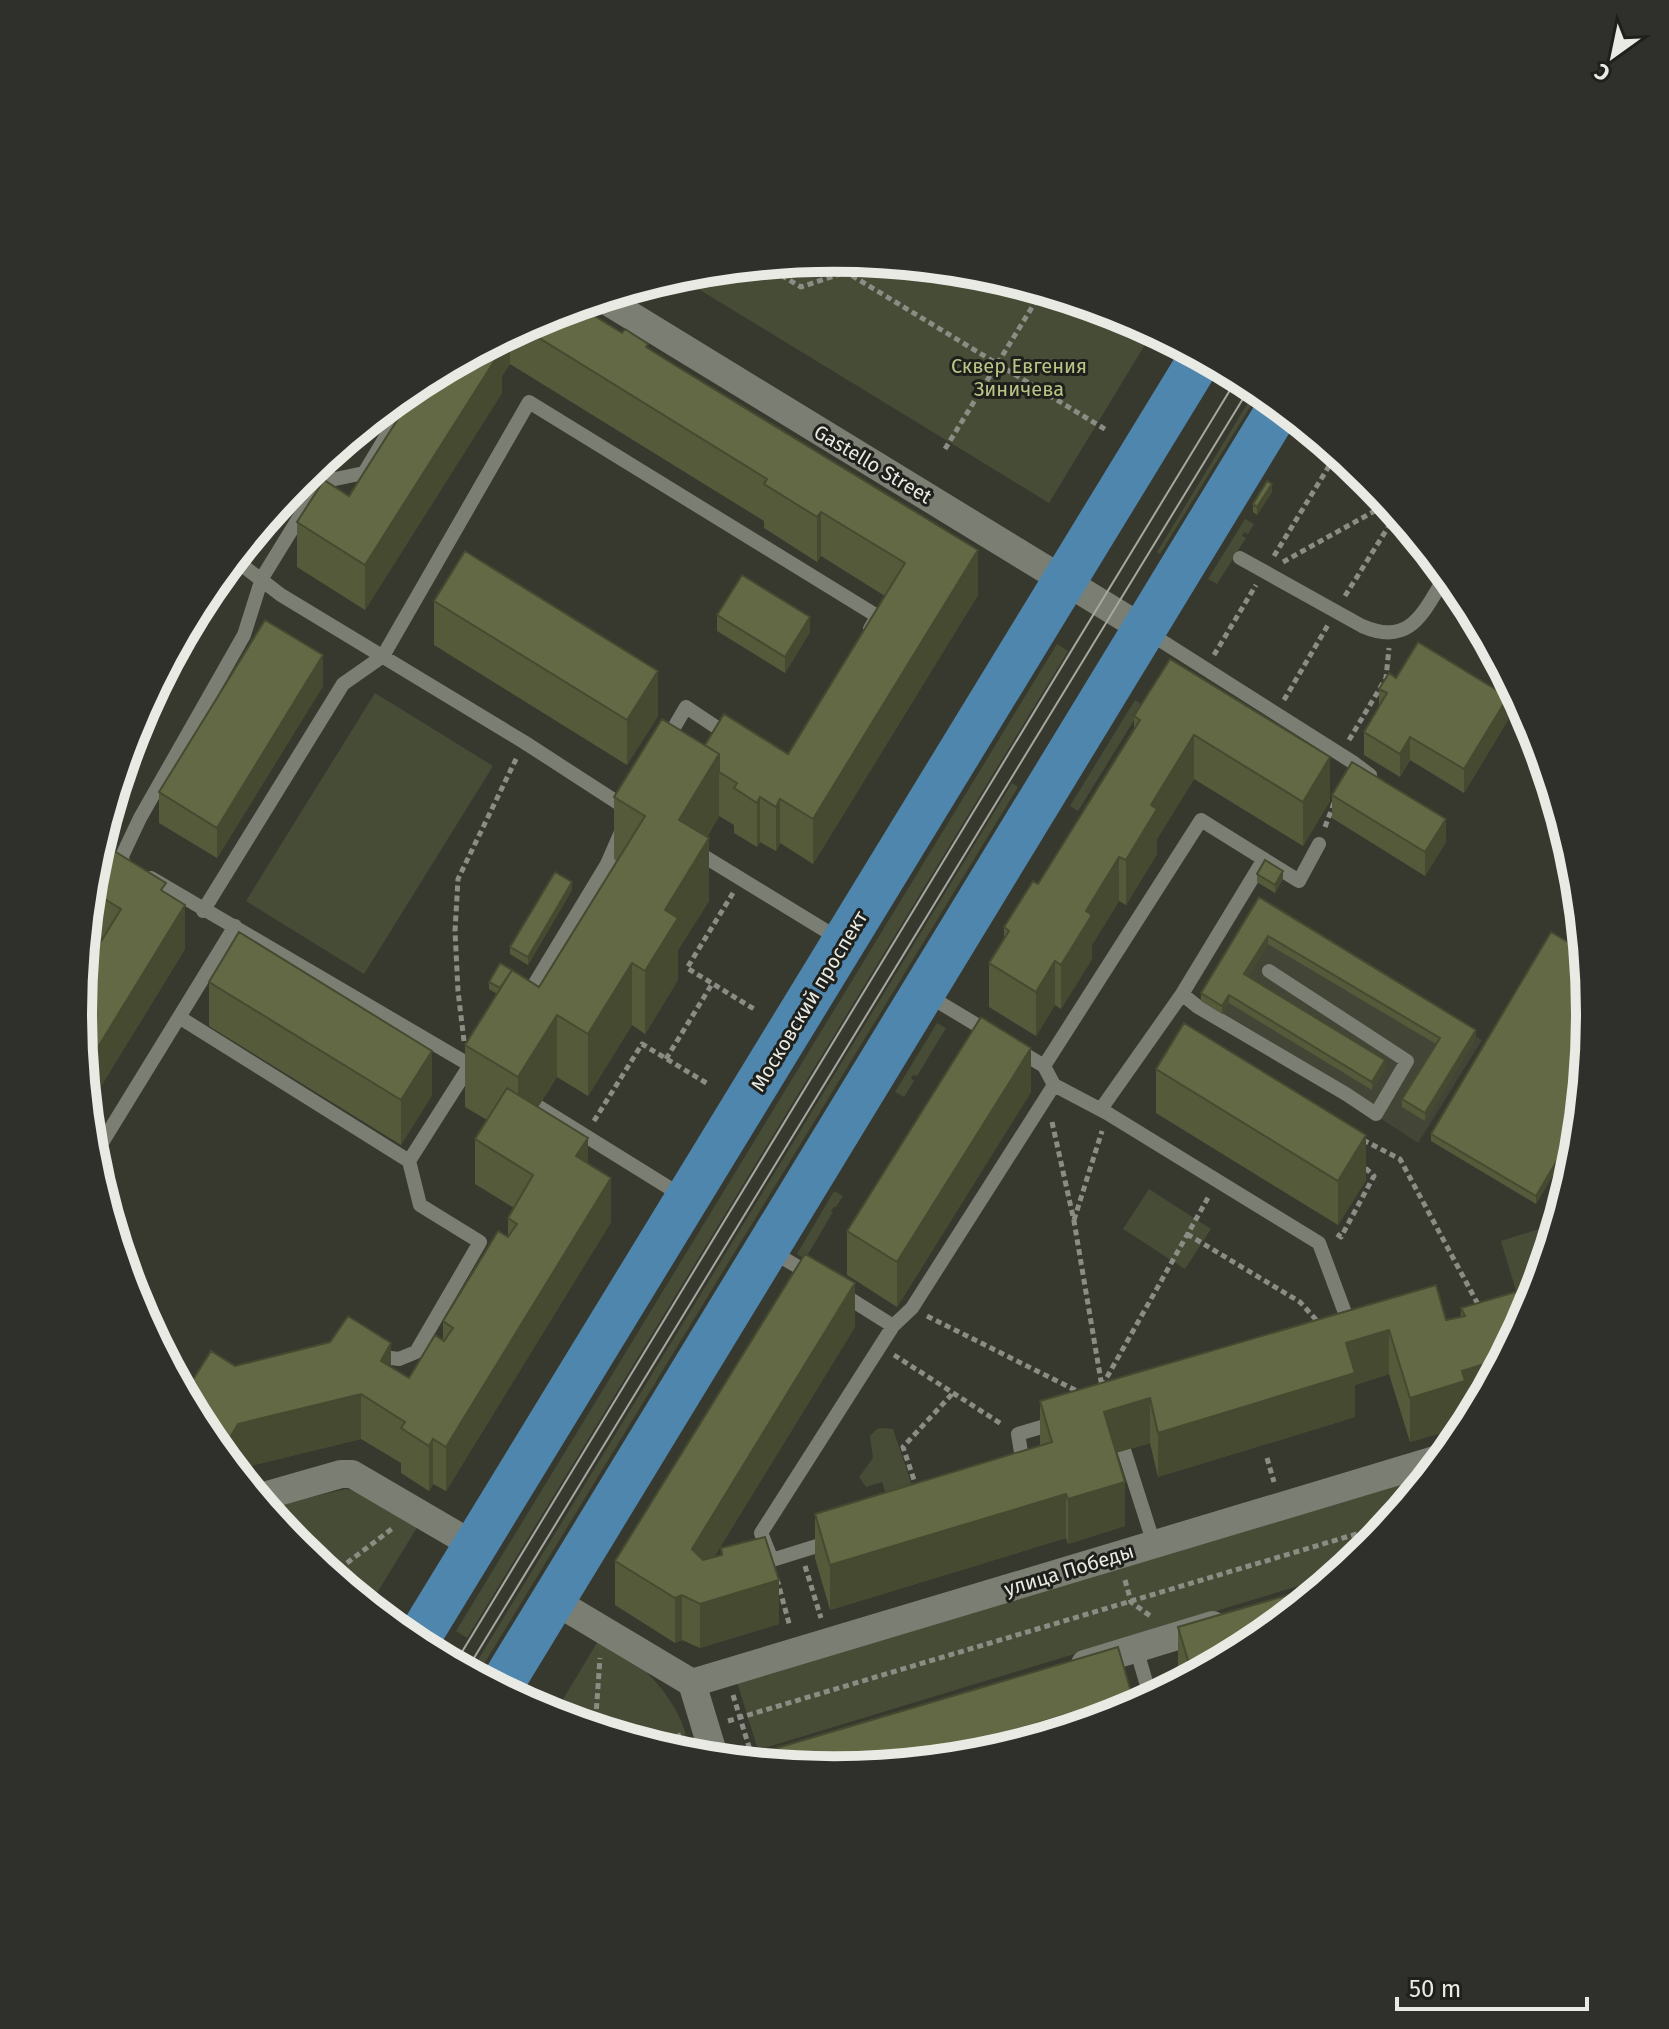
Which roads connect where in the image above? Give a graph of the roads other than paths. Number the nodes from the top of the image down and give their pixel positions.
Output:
1 (614, 306) edge
2 (1196, 366) edge
3 (401, 412) edge
4 (1274, 416) edge
5 (318, 480) edge
6 (321, 482) junction
7 (1240, 558) dead end
8 (243, 565) edge
9 (262, 578) junction
10 (1064, 581) junction
11 (1440, 585) edge
12 (1145, 630) junction
13 (862, 642) edge
14 (383, 656) junction
15 (749, 748) edge
16 (656, 758) edge
17 (1384, 784) edge
18 (630, 802) junction
19 (640, 816) edge
20 (1319, 844) road end
21 (697, 852) edge
22 (109, 857) edge
23 (1264, 859) junction
24 (122, 860) junction
25 (108, 884) edge
26 (203, 911) junction
27 (235, 926) junction
28 (844, 943) junction
29 (1269, 971) dead end
30 (924, 993) junction
31 (1182, 994) junction
32 (521, 1007) edge
33 (179, 1017) junction
34 (486, 1054) edge
35 (470, 1065) junction
36 (1044, 1066) junction
37 (486, 1074) edge
38 (1050, 1091) junction
39 (539, 1107) edge
40 (1104, 1111) junction
41 (103, 1141) edge
42 (409, 1161) junction
43 (688, 1199) junction
44 (767, 1249) junction
45 (818, 1279) edge
46 (832, 1287) edge
47 (893, 1326) junction
48 (1336, 1342) edge
49 (359, 1352) edge
50 (1063, 1421) edge
51 (1124, 1450) dead end
52 (1427, 1462) edge
53 (1015, 1484) edge
54 (268, 1495) edge
55 (854, 1535) edge
56 (1154, 1544) junction
57 (475, 1546) junction
58 (553, 1600) junction
59 (1240, 1617) edge
60 (422, 1632) edge
61 (1136, 1648) junction
62 (1065, 1670) edge
63 (505, 1679) edge
64 (692, 1683) junction
65 (1147, 1687) edge
66 (711, 1747) edge

1 - 10 street, Gastello Street
2 - 10 main road, Московский проспект
3 - 6 lane
4 - 12 main road
5 - 6 lane
6 - 9 lane
7 - 11 lane
8 - 9 lane
9 - 14 lane
9 - 24 lane
10 - 12 street, Gastello Street
10 - 28 main road, Московский проспект
12 - 17 lane
12 - 30 main road
13 - 14 lane
14 - 18 lane
14 - 26 lane
15 - 16 lane
18 - 19 lane
18 - 32 lane
20 - 23 lane
21 - 28 lane
22 - 24 lane
23 - 31 lane
23 - 36 lane
24 - 25 lane
24 - 26 lane
26 - 27 lane
27 - 33 lane
27 - 35 lane
28 - 43 main road, Московский проспект
29 - 31 lane
30 - 36 lane
30 - 44 main road
31 - 40 lane
33 - 41 lane
33 - 42 lane
34 - 35 lane
35 - 37 lane
35 - 42 lane
36 - 38 lane
38 - 40 lane
38 - 47 lane
39 - 43 lane
40 - 48 lane
42 - 49 lane
43 - 57 main road, Московский проспект
44 - 45 lane
44 - 58 main road
46 - 47 lane
47 - 55 lane
50 - 53 lane
51 - 56 lane
52 - 56 street, улица Победы
54 - 57 street
56 - 64 street, улица Победы
57 - 60 main road, Московский проспект
58 - 63 main road
58 - 64 street
59 - 61 street
61 - 62 street
61 - 65 lane
64 - 66 street

